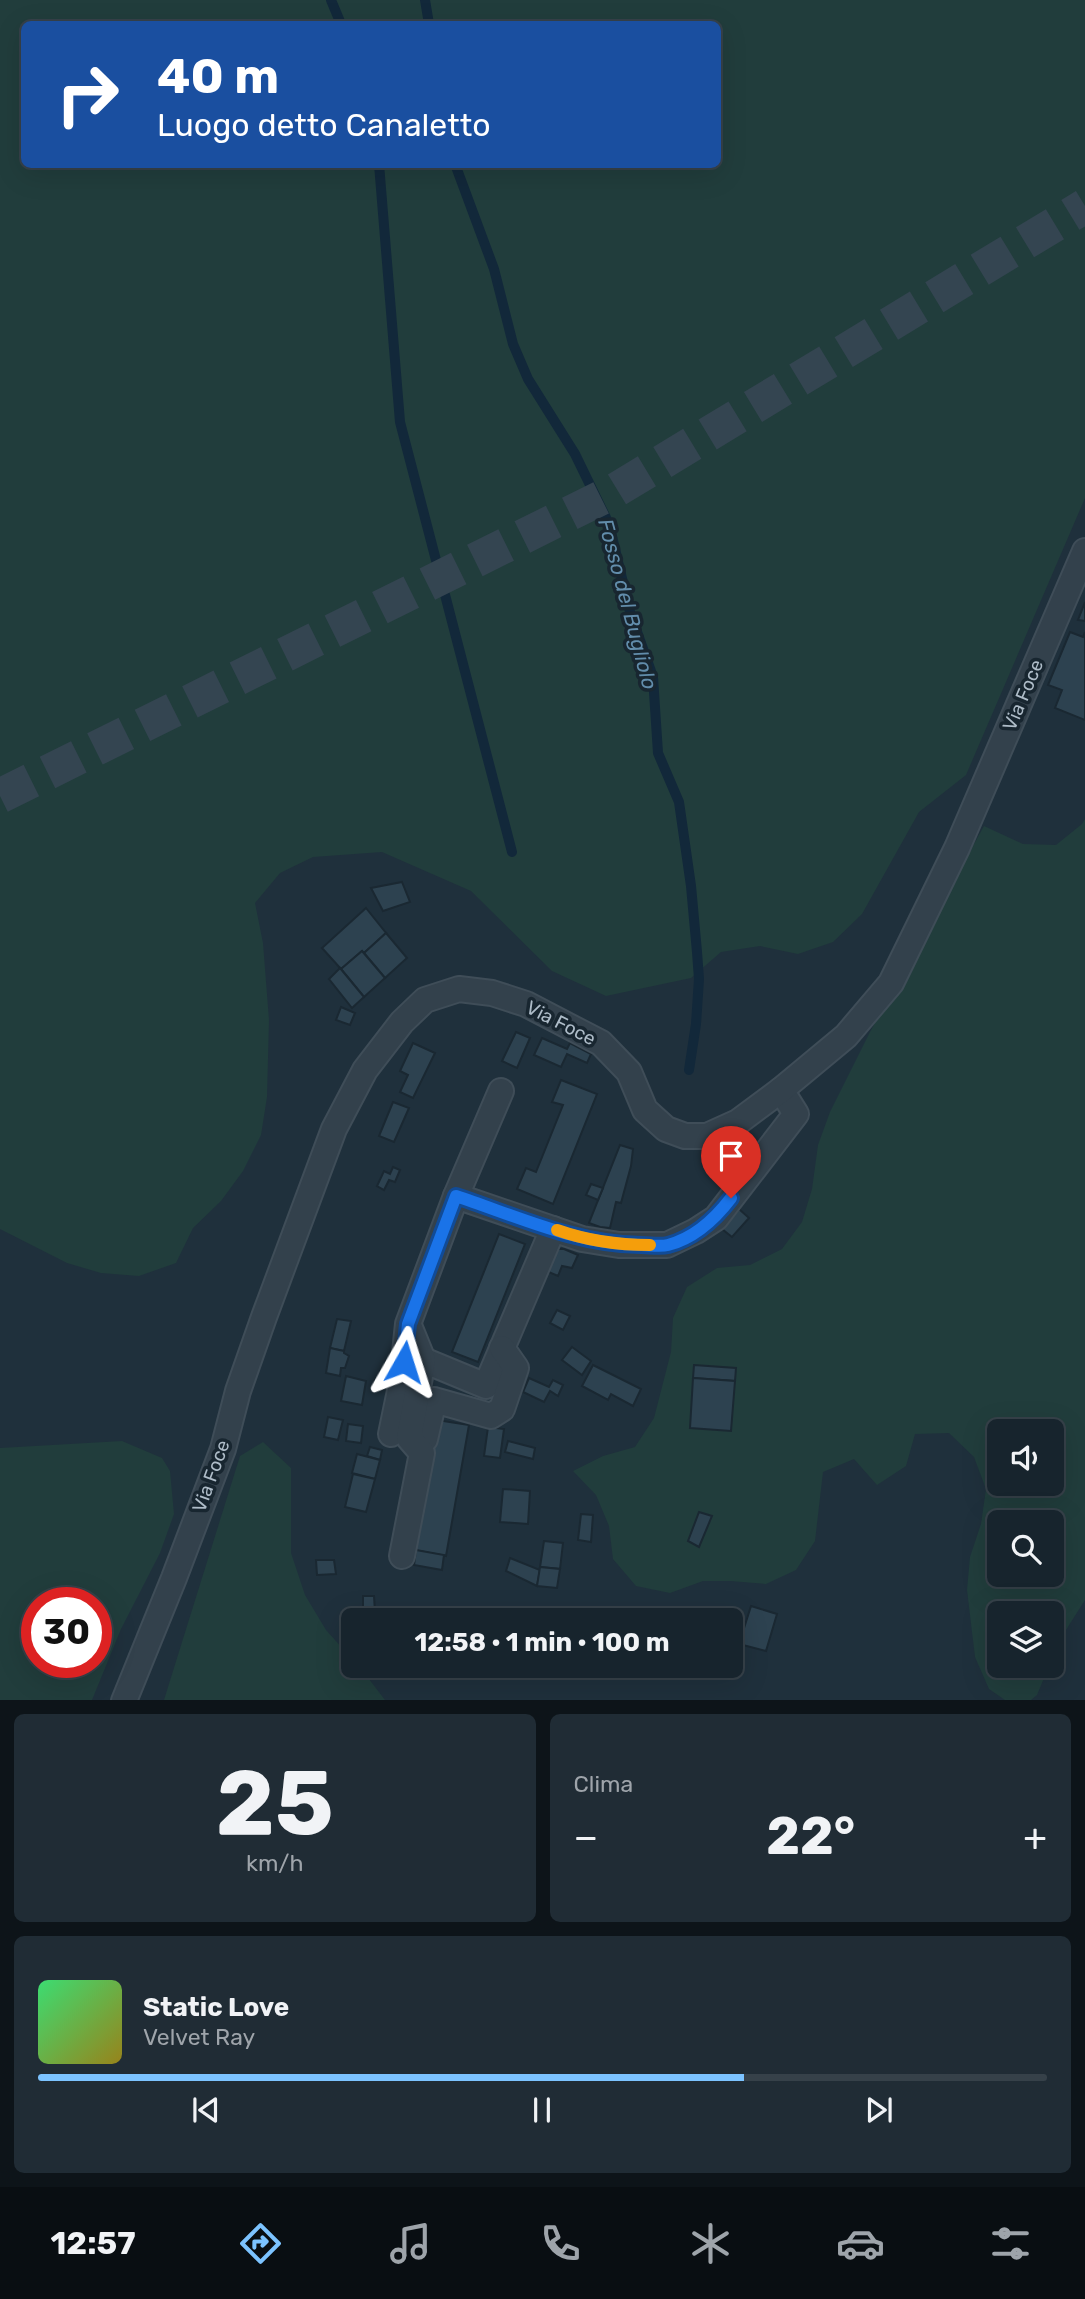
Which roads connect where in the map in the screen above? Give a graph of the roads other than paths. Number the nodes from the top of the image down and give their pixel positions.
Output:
1 (1085, 551) edge
2 (781, 1090) junction
3 (501, 1091) dead end
4 (456, 1196) junction
5 (553, 1228) junction
6 (408, 1324) junction
7 (502, 1348) junction
8 (423, 1360) junction
9 (391, 1434) dead end
10 (422, 1453) junction
11 (402, 1556) dead end
12 (124, 1700) edge

1 - 2 street, Via Foce
2 - 5 street
2 - 12 street, Via Foce
3 - 4 street
4 - 5 street
4 - 6 street
5 - 7 street
6 - 8 street
6 - 9 street
7 - 8 street
7 - 10 street
8 - 10 street
10 - 11 street

